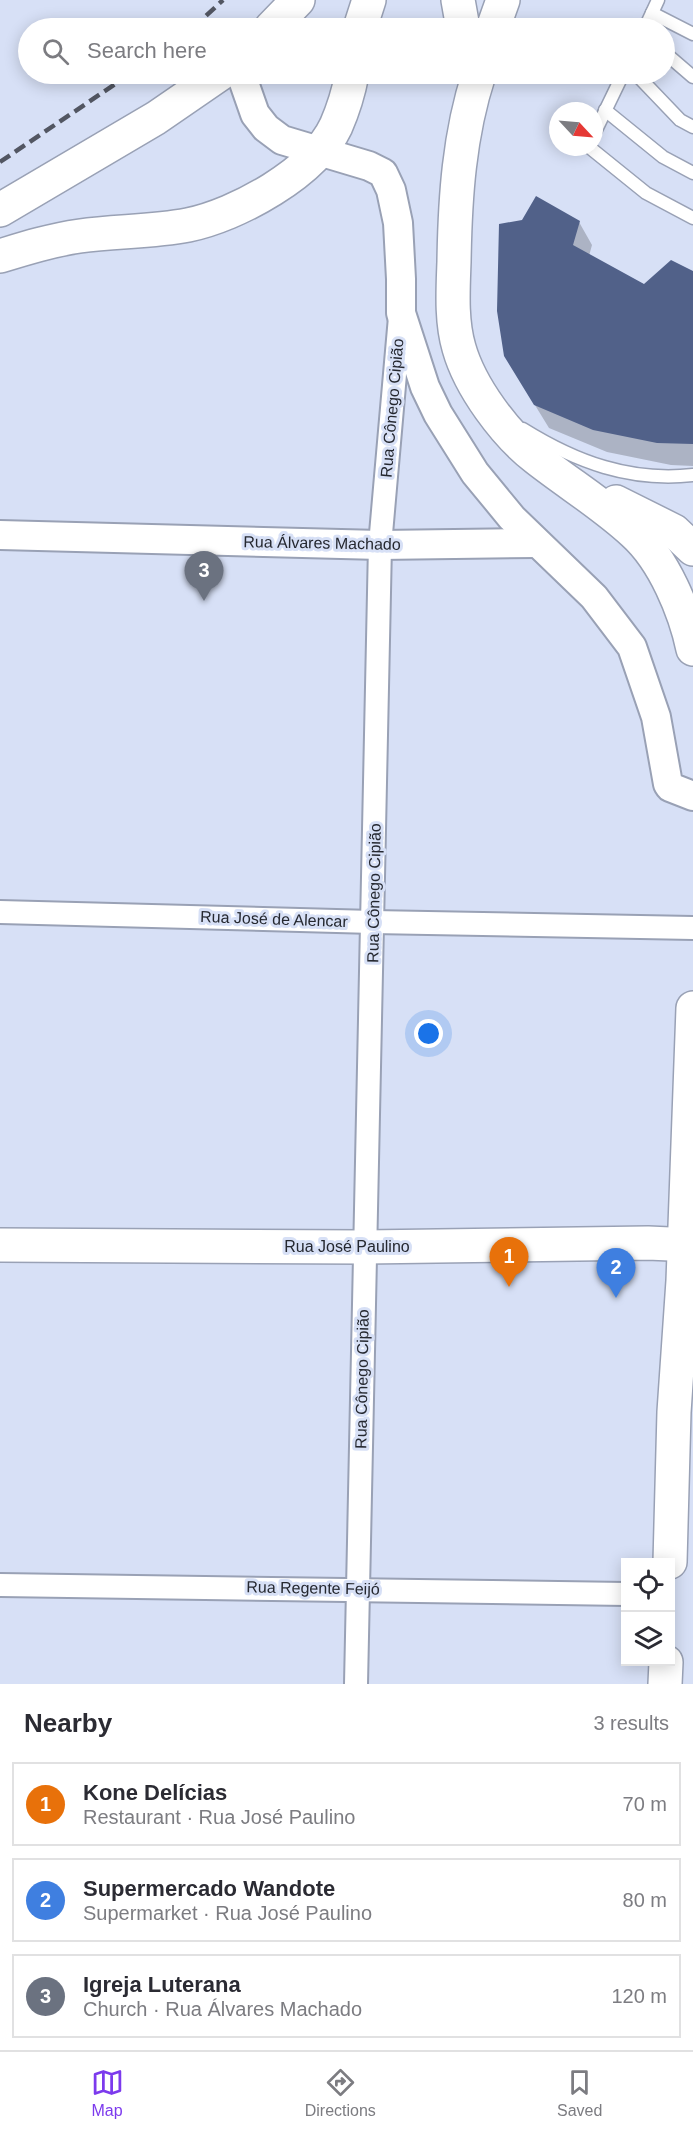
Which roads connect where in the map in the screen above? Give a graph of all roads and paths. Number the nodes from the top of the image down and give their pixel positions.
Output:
1 (298, 0) edge
2 (369, 0) edge
3 (458, 0) edge
4 (503, 0) edge
5 (658, 0) edge
6 (652, 14) junction
7 (281, 18) edge
8 (363, 18) edge
9 (461, 18) edge
10 (497, 18) edge
11 (650, 18) edge
12 (660, 18) edge
13 (675, 25) edge
14 (693, 34) edge
15 (675, 61) edge
16 (693, 77) edge
17 (205, 84) edge
18 (244, 84) edge
19 (349, 84) edge
20 (467, 84) edge
21 (475, 84) edge
22 (618, 84) edge
23 (646, 84) edge
24 (468, 107) junction
25 (605, 110) junction
26 (603, 114) edge
27 (693, 127) edge
28 (319, 151) junction
29 (600, 156) edge
30 (693, 172) edge
31 (0, 210) edge
32 (693, 218) edge
33 (0, 256) edge
34 (400, 313) junction
35 (490, 406) junction
36 (556, 472) junction
37 (693, 475) edge
38 (0, 535) edge
39 (536, 543) junction
40 (380, 545) junction
41 (693, 549) edge
42 (693, 649) edge
43 (693, 796) edge
44 (0, 912) edge
45 (373, 922) junction
46 (693, 928) edge
47 (693, 1008) edge
48 (688, 1244) edge
49 (0, 1245) edge
50 (365, 1247) junction
51 (670, 1558) edge
52 (0, 1585) edge
53 (358, 1589) junction
54 (621, 1594) edge
55 (666, 1666) edge
56 (356, 1684) edge
57 (665, 1684) edge

1 - 7 main road
2 - 8 main road
3 - 9 main road
4 - 10 main road
5 - 6 lane
6 - 11 lane
6 - 12 lane
13 - 14 lane
15 - 16 lane
17 - 31 main road
18 - 28 street, Rua Cônego Cipião
19 - 28 main road
20 - 24 main road
21 - 24 main road
22 - 25 lane
23 - 27 lane
24 - 35 main road
25 - 26 lane
25 - 30 lane
28 - 33 main road
28 - 34 street, Rua Cônego Cipião
29 - 32 lane
34 - 39 street
34 - 40 street, Rua Cônego Cipião
35 - 36 main road
35 - 37 lane
36 - 41 main road
36 - 42 main road
38 - 40 street, Rua Álvares Machado
39 - 40 street, Rua Álvares Machado
39 - 43 street
40 - 45 street, Rua Cônego Cipião
44 - 45 street, Rua José de Alencar
45 - 46 street, Rua José de Alencar
45 - 50 street, Rua Cônego Cipião
47 - 48 main road
48 - 50 main road, Rua José Paulino
48 - 51 main road
49 - 50 main road, Rua José Paulino
50 - 53 street, Rua Cônego Cipião
52 - 53 street, Rua Regente Feijó
53 - 54 street, Rua Regente Feijó
53 - 56 street, Rua Cônego Cipião
55 - 57 main road

